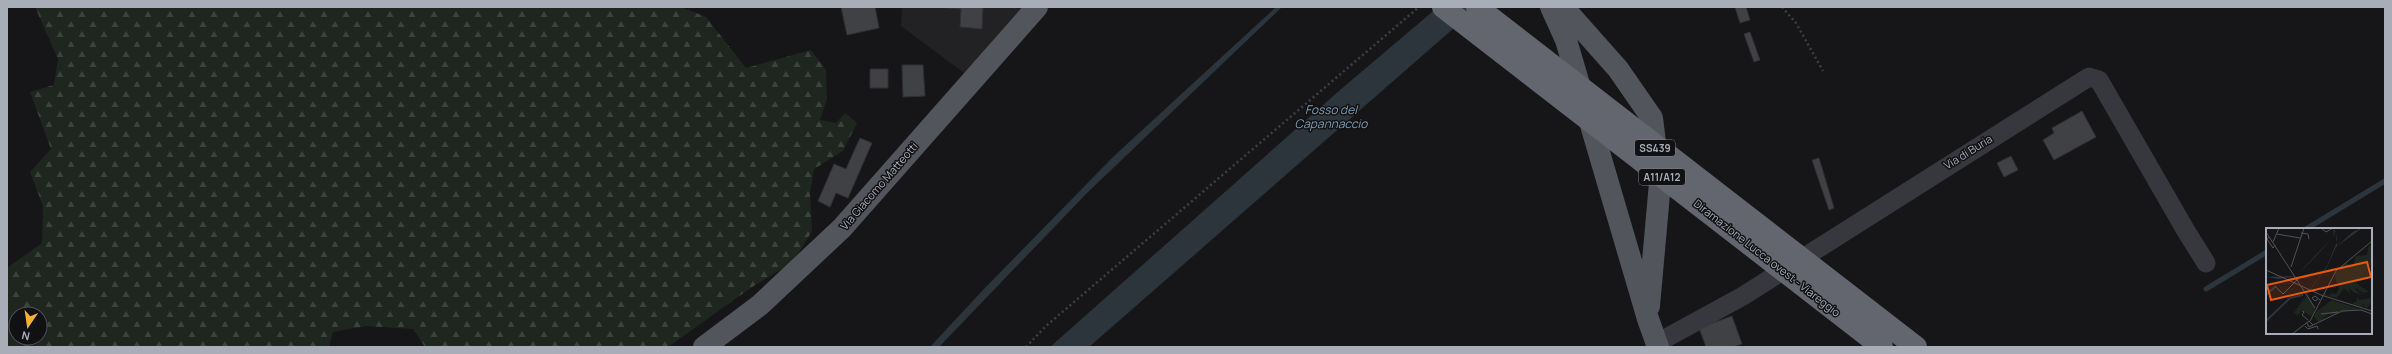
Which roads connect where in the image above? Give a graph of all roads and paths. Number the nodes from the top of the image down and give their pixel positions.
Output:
1 (1037, 7) edge
2 (1419, 7) edge
3 (1443, 7) edge
4 (1477, 7) edge
5 (1552, 7) edge
6 (1563, 7) edge
7 (1782, 7) edge
8 (1823, 71) dead end
9 (2206, 263) dead end
10 (1648, 319) junction
11 (1658, 345) edge
12 (704, 347) edge
13 (1026, 347) edge
14 (1882, 347) edge
15 (1916, 347) edge

1 - 12 main road, Via Giacomo Matteotti
2 - 13 path
3 - 14 highway, Diramazione Lucca ovest - Viareggio / A11/A12, bridge
4 - 15 highway, Diramazione Lucca ovest - Viareggio / A11/A12, bridge
5 - 10 main road, SS439
6 - 10 main road, SS439
7 - 8 path
9 - 11 street, Via di Buria
10 - 11 main road, SS439

